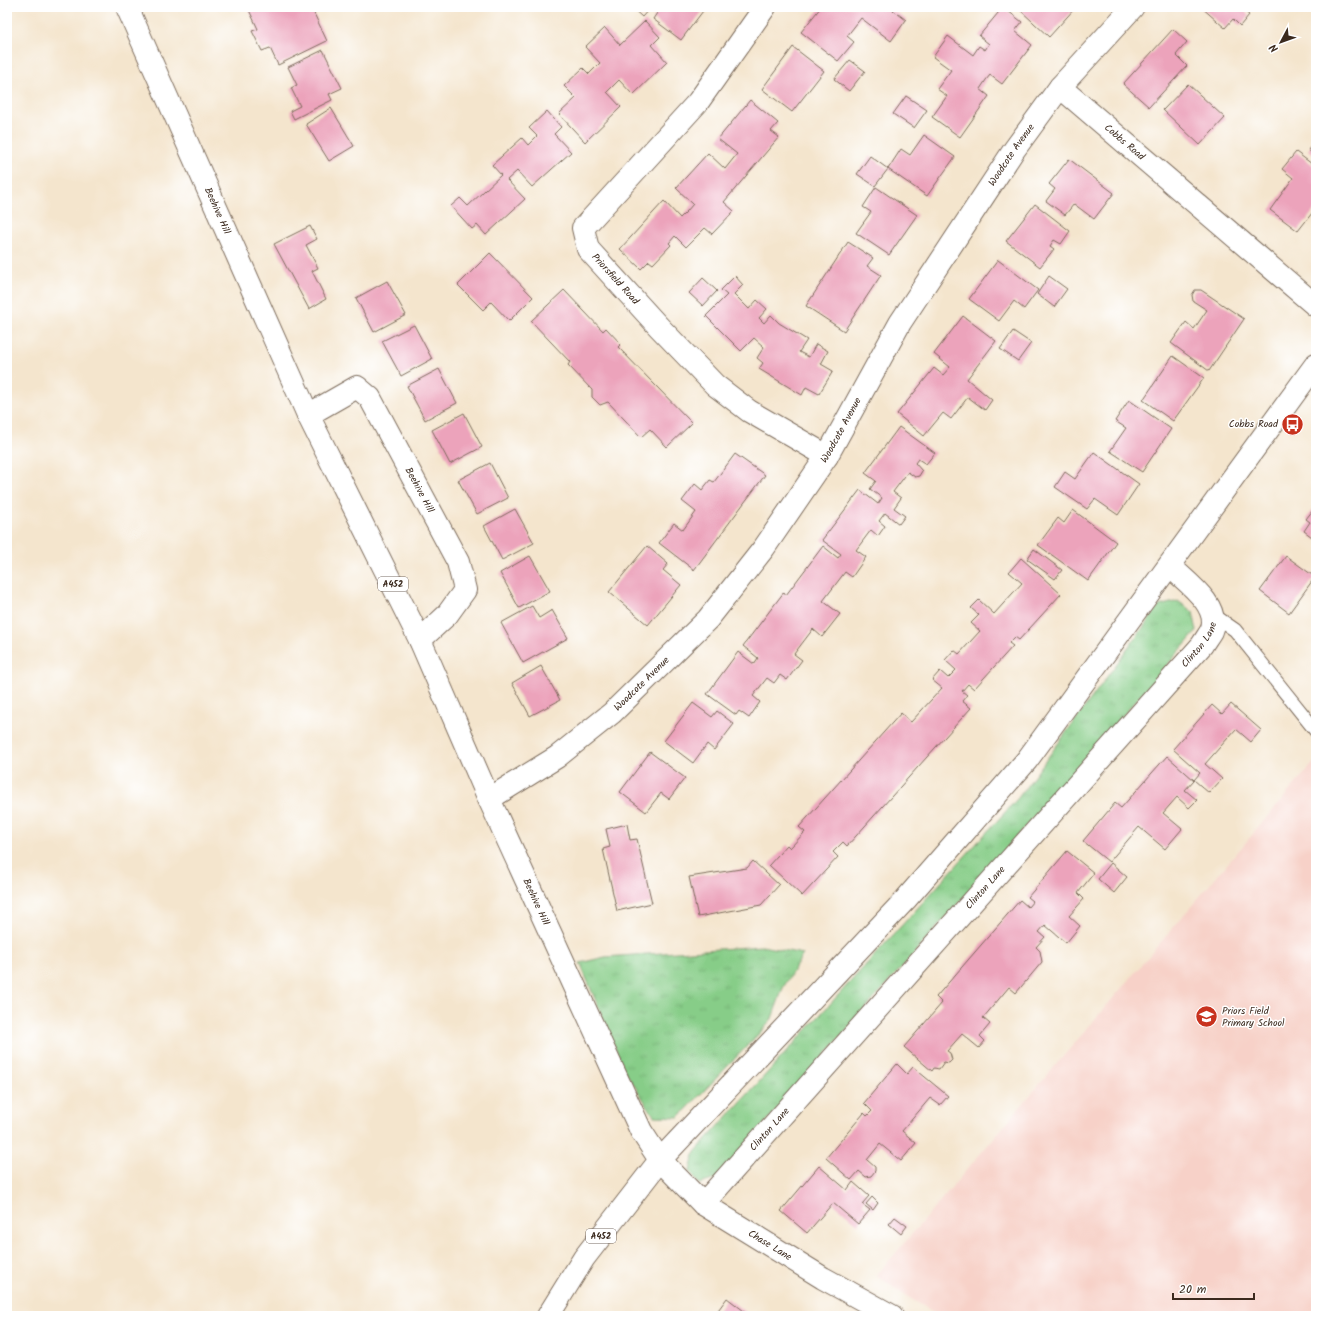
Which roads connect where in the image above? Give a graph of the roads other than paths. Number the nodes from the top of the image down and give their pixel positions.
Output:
1 (127, 7) edge
2 (765, 7) edge
3 (1133, 7) edge
4 (1060, 87) junction
5 (1316, 306) edge
6 (1316, 364) edge
7 (308, 415) junction
8 (827, 456) junction
9 (1170, 566) junction
10 (1212, 614) junction
11 (420, 640) junction
12 (1316, 730) edge
13 (489, 799) junction
14 (660, 1160) junction
15 (703, 1204) junction
16 (548, 1316) edge
17 (892, 1316) edge

1 - 7 street, Beehive Hill / A452
2 - 8 street, Priorsfield Road
3 - 4 street, Woodcote Avenue
4 - 5 street, Cobbs Road
4 - 8 street, Woodcote Avenue
6 - 9 street
7 - 11 street, Beehive Hill / A452
7 - 11 street, Beehive Hill
8 - 13 street, Woodcote Avenue
9 - 10 street, Clinton Lane
9 - 14 street
10 - 12 lane
10 - 15 street, Clinton Lane
11 - 13 street, Beehive Hill / A452
13 - 14 street, Beehive Hill / A452
14 - 15 street, Chase Lane
14 - 16 street, A452
15 - 17 street, Chase Lane

